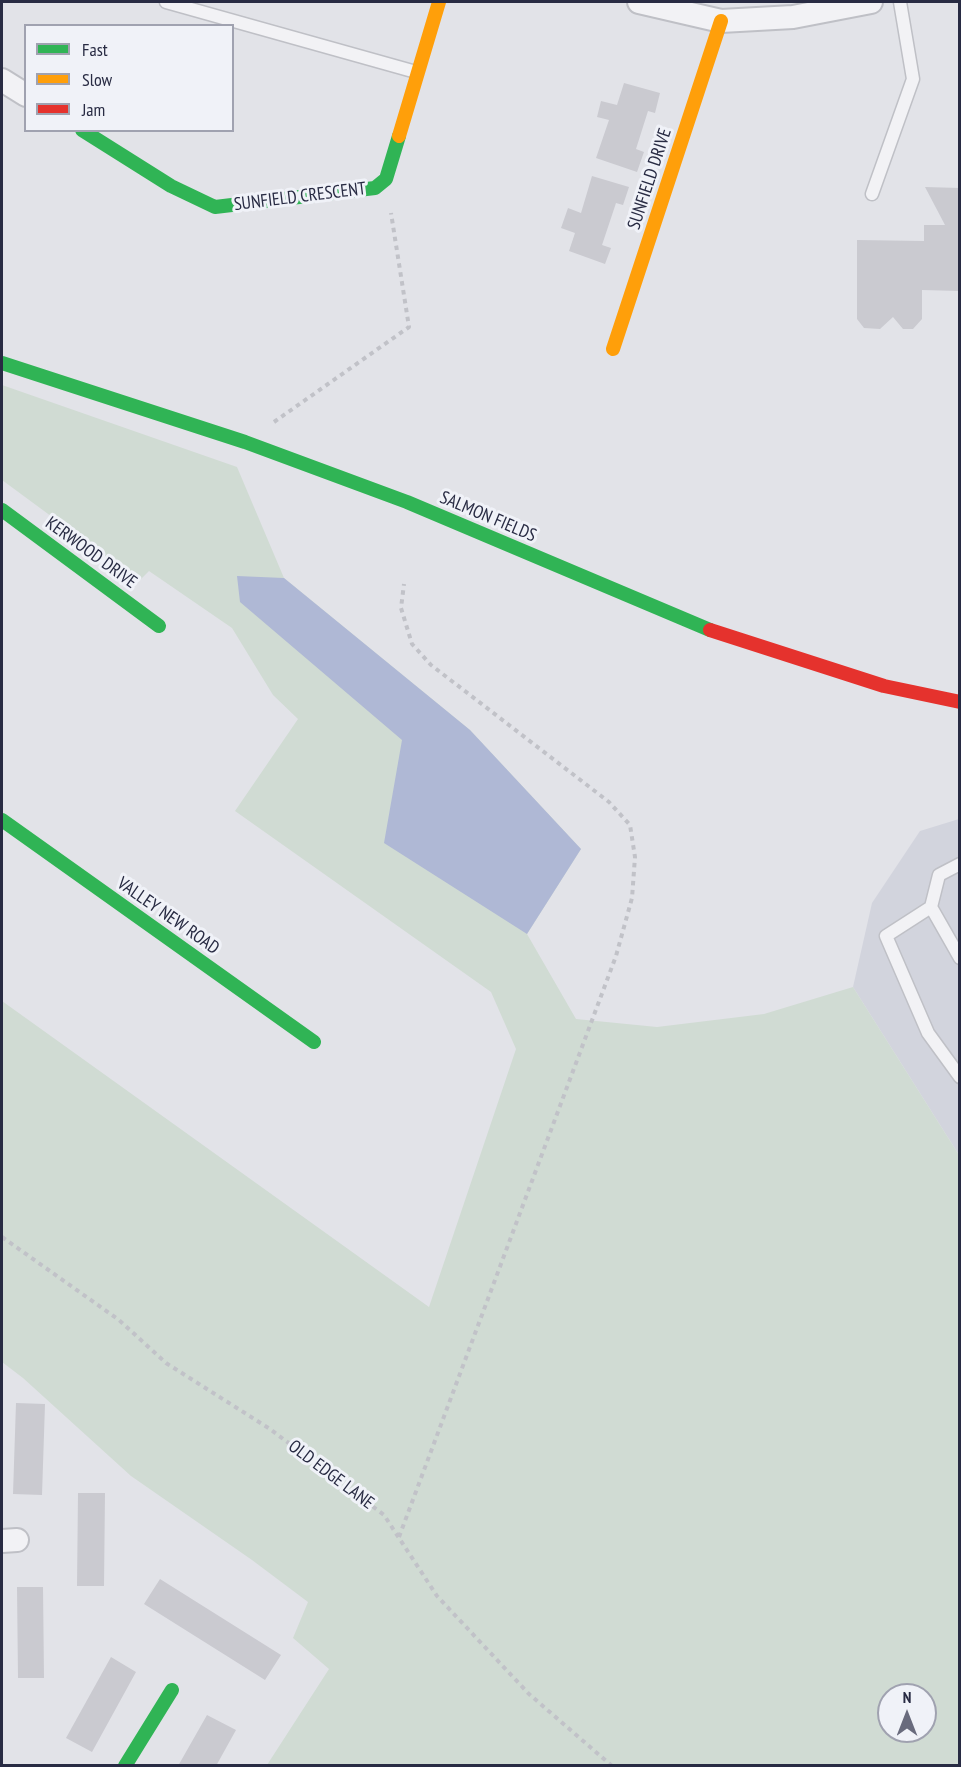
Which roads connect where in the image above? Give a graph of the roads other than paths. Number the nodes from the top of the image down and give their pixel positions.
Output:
1 (166, 2) edge
2 (439, 2) edge
3 (639, 2) edge
4 (871, 2) edge
5 (900, 2) edge
6 (721, 21) junction
7 (419, 73) junction
8 (2, 80) edge
9 (24, 94) edge
10 (85, 132) edge
11 (872, 194) dead end
12 (613, 348) dead end
13 (2, 363) edge
14 (2, 510) edge
15 (159, 626) dead end
16 (960, 702) edge
17 (2, 820) edge
18 (960, 864) edge
19 (931, 907) junction
20 (960, 958) edge
21 (314, 1042) dead end
22 (960, 1077) edge
23 (172, 1690) dead end
24 (125, 1766) edge

1 - 7 lane
2 - 7 street, SUNFIELD CRESCENT
3 - 6 street
4 - 6 street
5 - 11 lane
6 - 12 street, SUNFIELD DRIVE
7 - 10 street, SUNFIELD CRESCENT
8 - 9 street
13 - 16 street, SALMON FIELDS
14 - 15 street, KERWOOD DRIVE
17 - 21 street, VALLEY NEW ROAD
18 - 19 lane
19 - 20 lane
19 - 22 lane
23 - 24 street

